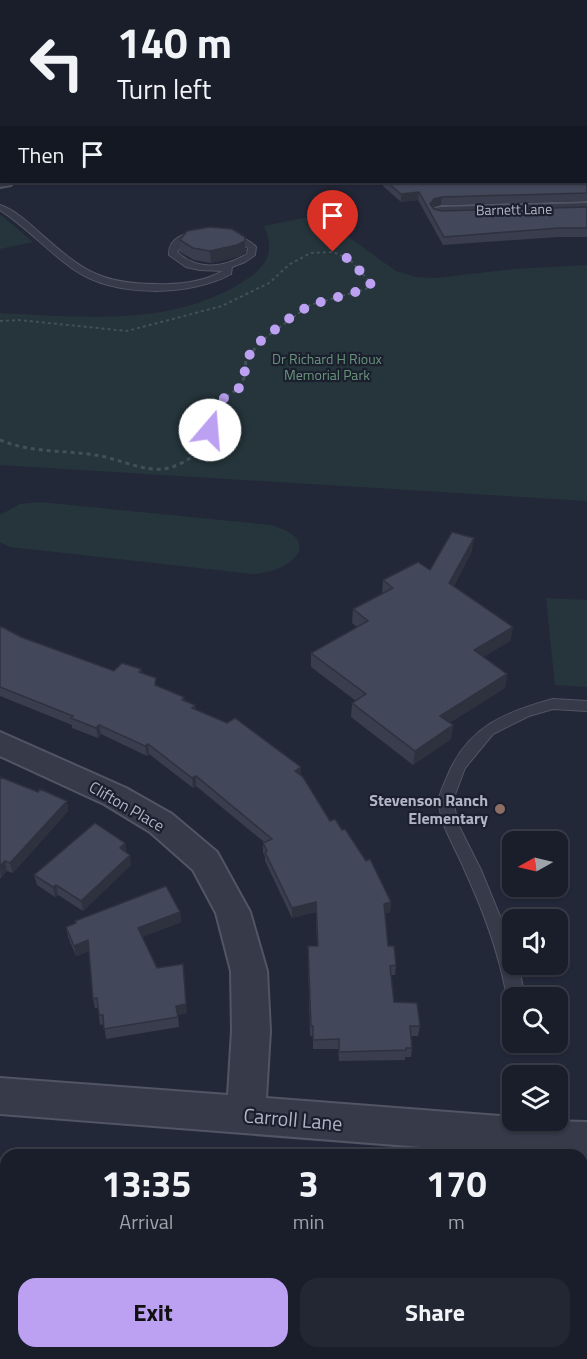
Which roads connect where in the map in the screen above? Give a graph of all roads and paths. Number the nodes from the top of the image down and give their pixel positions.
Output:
1 (0, 207) edge
2 (587, 208) edge
3 (441, 212) edge
4 (227, 266) junction
5 (0, 321) edge
6 (0, 440) edge
7 (587, 706) edge
8 (0, 743) edge
9 (513, 987) edge
10 (0, 1096) edge
11 (246, 1114) junction
12 (587, 1141) edge

1 - 4 lane
2 - 3 street, Barnett Lane
4 - 4 lane
5 - 6 path
7 - 9 lane
8 - 11 street, Clifton Place
10 - 11 street, Carroll Lane
11 - 12 street, Carroll Lane

